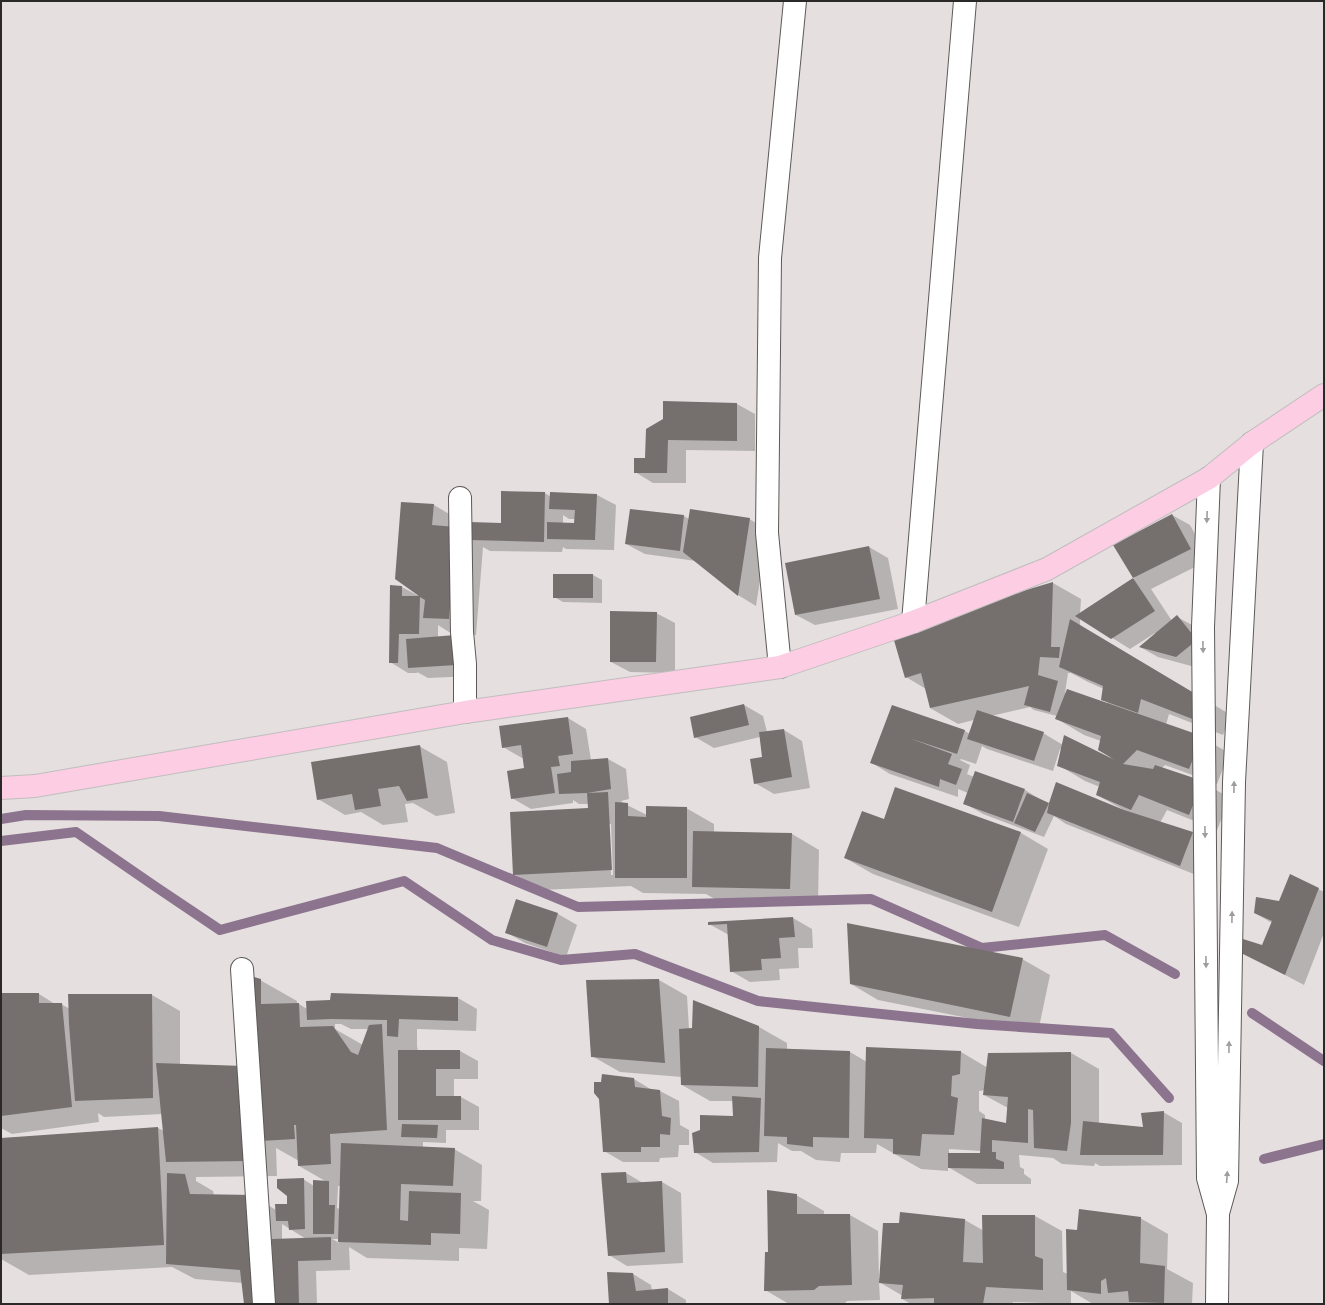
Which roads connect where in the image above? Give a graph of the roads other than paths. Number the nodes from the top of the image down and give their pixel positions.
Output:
1 (795, 1) edge
2 (965, 1) edge
3 (1324, 395) edge
4 (1252, 443) junction
5 (1209, 478) junction
6 (460, 498) dead end
7 (913, 622) junction
8 (780, 667) junction
9 (465, 712) junction
10 (1, 788) edge
11 (242, 969) dead end
12 (1218, 1214) junction
13 (264, 1304) edge
14 (1217, 1304) edge

1 - 8 street
2 - 7 street
3 - 4 main road
4 - 5 main road
12 -> 4 street
5 - 7 main road
5 -> 12 street
6 - 9 street
7 - 8 main road
8 - 9 main road
9 - 10 main road
11 - 13 street
12 - 14 street

